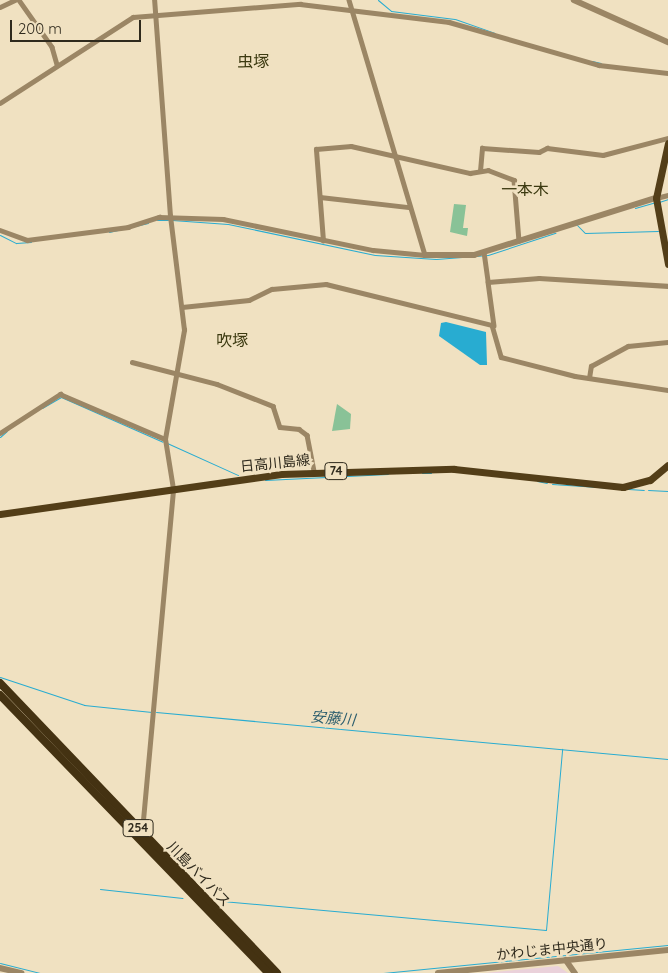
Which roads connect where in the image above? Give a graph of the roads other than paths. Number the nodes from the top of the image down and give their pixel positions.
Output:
1 (17, 0) edge
2 (154, 0) edge
3 (349, 0) edge
4 (574, 0) edge
5 (0, 7) edge
6 (352, 11) junction
7 (155, 15) junction
8 (668, 42) edge
9 (58, 64) junction
10 (668, 73) edge
11 (0, 103) edge
12 (668, 138) edge
13 (668, 143) edge
14 (394, 154) junction
15 (480, 171) junction
16 (668, 195) edge
17 (320, 197) junction
18 (656, 198) junction
19 (408, 207) junction
20 (170, 216) junction
21 (664, 230) edge
22 (1, 233) edge
23 (323, 241) junction
24 (519, 241) junction
25 (484, 252) junction
26 (425, 255) junction
27 (668, 264) edge
28 (488, 282) junction
29 (668, 286) edge
30 (182, 307) junction
31 (494, 326) junction
32 (668, 342) edge
33 (132, 362) dead end
34 (177, 376) junction
35 (589, 378) junction
36 (668, 390) edge
37 (0, 433) edge
38 (165, 439) junction
39 (668, 465) edge
40 (314, 472) junction
41 (173, 489) junction
42 (0, 514) edge
43 (0, 683) edge
44 (0, 694) edge
45 (142, 832) junction
46 (668, 950) edge
47 (566, 960) junction
48 (0, 968) edge
49 (21, 973) edge
50 (268, 973) edge
51 (277, 973) edge
52 (438, 973) edge
53 (575, 973) edge

1 - 5 street
1 - 9 street
2 - 7 street
3 - 6 street
4 - 8 street
6 - 7 street
6 - 10 street
6 - 14 street
7 - 9 street
7 - 20 street
9 - 11 street
12 - 15 street
13 - 18 main road
14 - 15 street
14 - 17 street
14 - 19 street
15 - 24 street
16 - 18 street
17 - 19 street
17 - 23 street
18 - 21 main road
18 - 24 street
19 - 26 street
20 - 22 street
20 - 23 street
20 - 30 street
21 - 27 main road
23 - 26 street
24 - 25 street
25 - 26 street
25 - 28 street
28 - 29 street
28 - 31 street
30 - 31 street
30 - 34 street
31 - 35 street
32 - 35 street
33 - 34 street
34 - 38 street
34 - 40 street
35 - 36 street
37 - 38 street
38 - 41 street
39 - 40 main road, 日高川島線 / 74
40 - 41 main road, 日高川島線 / 74
41 - 42 main road, 日高川島線 / 74
41 - 45 street
43 - 45 highway, 川島バイパス / 254
44 - 50 highway, 川島バイパス / 254
45 - 51 highway, 川島バイパス / 254
46 - 47 street, かわじま中央通り
47 - 52 street, かわじま中央通り
47 - 53 street
48 - 49 street

